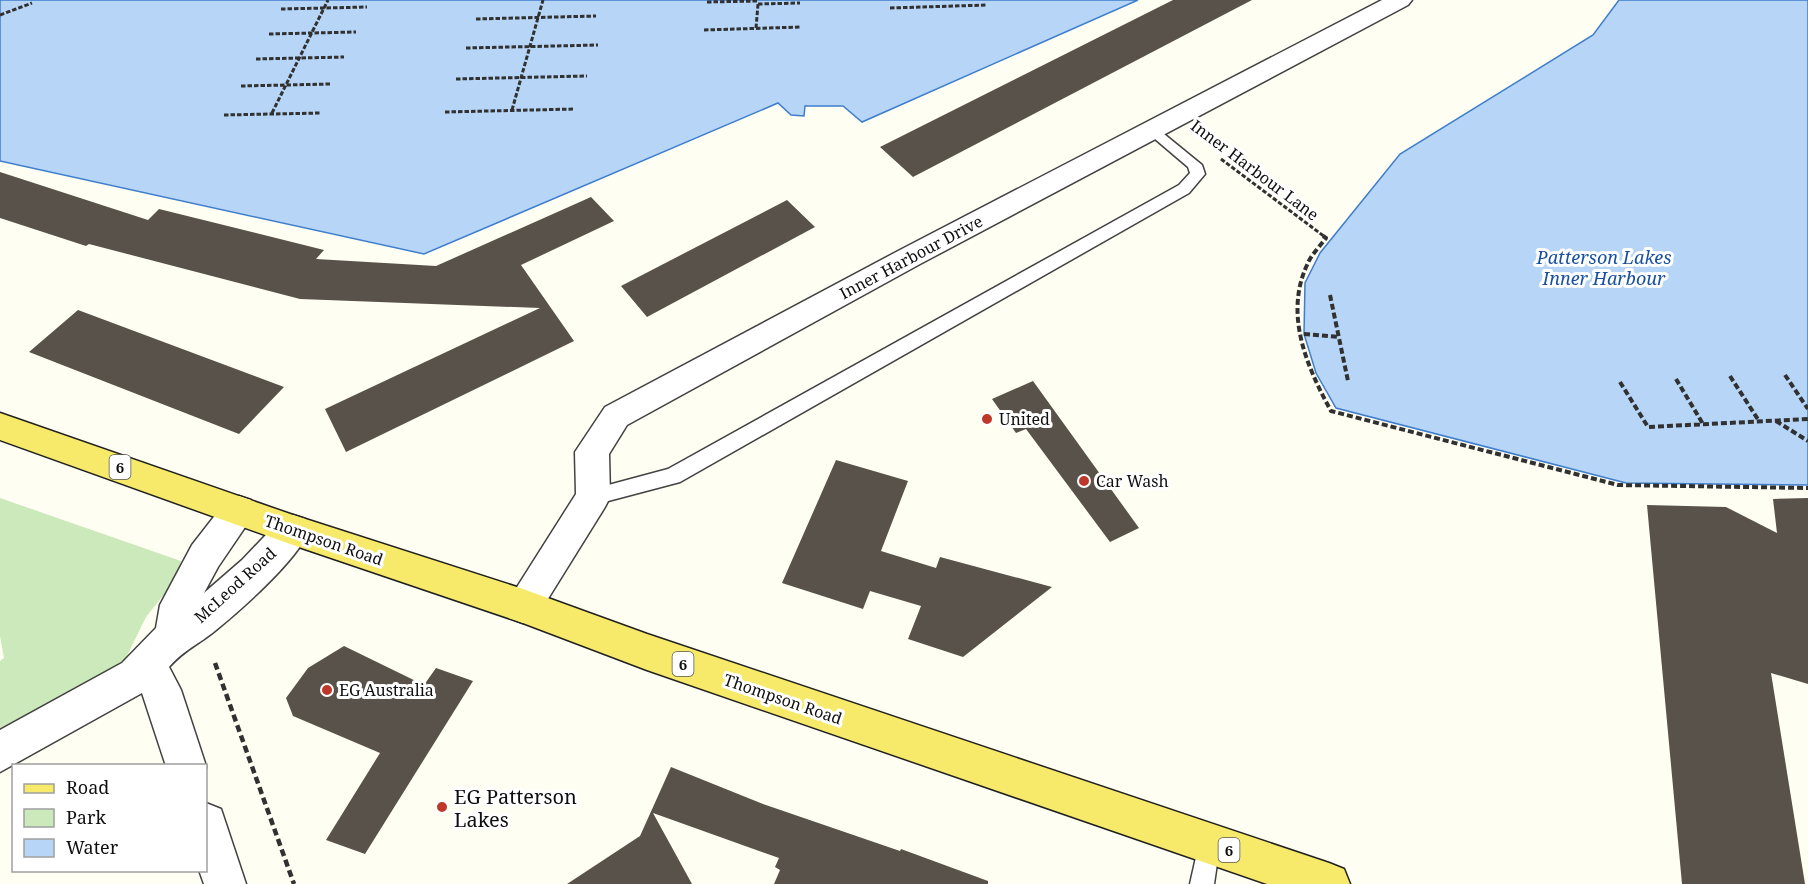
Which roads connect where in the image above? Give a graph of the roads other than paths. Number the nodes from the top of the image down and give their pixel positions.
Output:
1 (1400, 0) edge
2 (1153, 130) junction
3 (0, 426) edge
4 (593, 497) junction
5 (239, 511) junction
6 (293, 530) junction
7 (523, 606) junction
8 (173, 636) junction
9 (147, 667) junction
10 (0, 752) edge
11 (186, 764) edge
12 (207, 827) edge
13 (1209, 843) junction
14 (225, 884) edge
15 (1202, 884) edge
16 (1329, 884) edge

1 - 2 street, Inner Harbour Drive
2 - 4 street, Inner Harbour Drive
2 - 4 lane
3 - 5 main road, 6
4 - 7 street
5 - 6 main road, Thompson Road / 6
5 - 8 street, McLeod Road
6 - 7 main road, Thompson Road / 6
6 - 8 street, McLeod Road
7 - 13 main road, Thompson Road / 6
8 - 9 street, McLeod Road
9 - 10 street, McLeod Road
9 - 11 street
12 - 14 street
13 - 15 lane
13 - 16 main road, Thompson Road / 6

